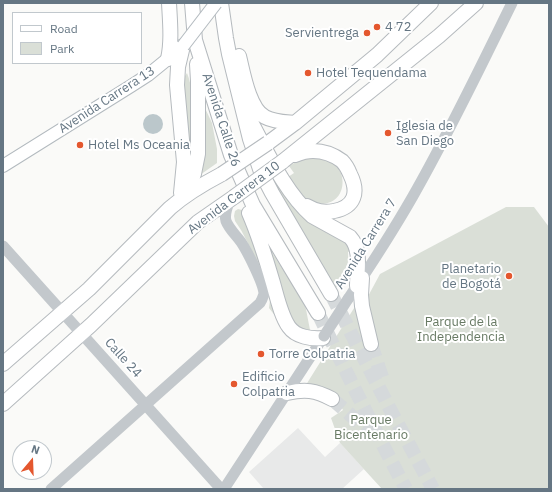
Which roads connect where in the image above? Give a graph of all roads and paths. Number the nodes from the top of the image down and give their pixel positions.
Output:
1 (169, 3) edge
2 (192, 3) edge
3 (216, 3) edge
4 (223, 3) edge
5 (431, 3) edge
6 (476, 3) edge
7 (512, 3) edge
8 (189, 43) junction
9 (168, 59) junction
10 (242, 105) junction
11 (295, 123) junction
12 (231, 155) junction
13 (285, 160) junction
14 (3, 166) edge
15 (285, 183) junction
16 (180, 199) junction
17 (232, 199) junction
18 (3, 246) edge
19 (359, 282) junction
20 (331, 294) tunnel mouth
21 (63, 312) junction
22 (318, 313) tunnel mouth
23 (82, 333) junction
24 (323, 337) junction
25 (371, 344) tunnel mouth
26 (3, 364) edge
27 (287, 393) junction
28 (332, 399) tunnel mouth
29 (3, 404) edge
30 (146, 405) junction
31 (51, 489) edge
32 (223, 489) edge

1 - 9 main road
2 - 8 main road, Avenida Calle 26
3 - 8 main road, Avenida Carrera 13, bridge
4 - 10 main road, Avenida Calle 26
4 - 11 main road
5 - 11 main road, Avenida Carrera 10
6 - 13 main road, Avenida Carrera 10
7 - 19 street, Avenida Carrera 7
8 - 9 main road, Avenida Carrera 13
8 - 12 main road, Avenida Calle 26
8 - 16 main road
8 - 16 main road
9 - 14 main road, Avenida Carrera 13
10 - 15 main road
10 - 20 main road, Avenida Calle 26
11 - 16 main road, Avenida Carrera 10, bridge
12 - 22 main road, Avenida Calle 26
12 - 24 main road
13 - 15 main road
13 - 17 main road, Avenida Carrera 10, bridge
15 - 19 main road
16 - 21 main road, Avenida Carrera 10
17 - 23 main road, Avenida Carrera 10
17 - 30 street
18 - 21 street, Calle 24
19 - 24 street, Avenida Carrera 7, bridge
19 - 25 main road
21 - 23 street, Calle 24
21 - 26 main road, Avenida Carrera 10
23 - 29 main road, Avenida Carrera 10
23 - 30 street, Calle 24
24 - 27 street, Avenida Carrera 7
27 - 28 main road
27 - 32 street, Avenida Carrera 7
30 - 31 street
30 - 32 street, Calle 24

